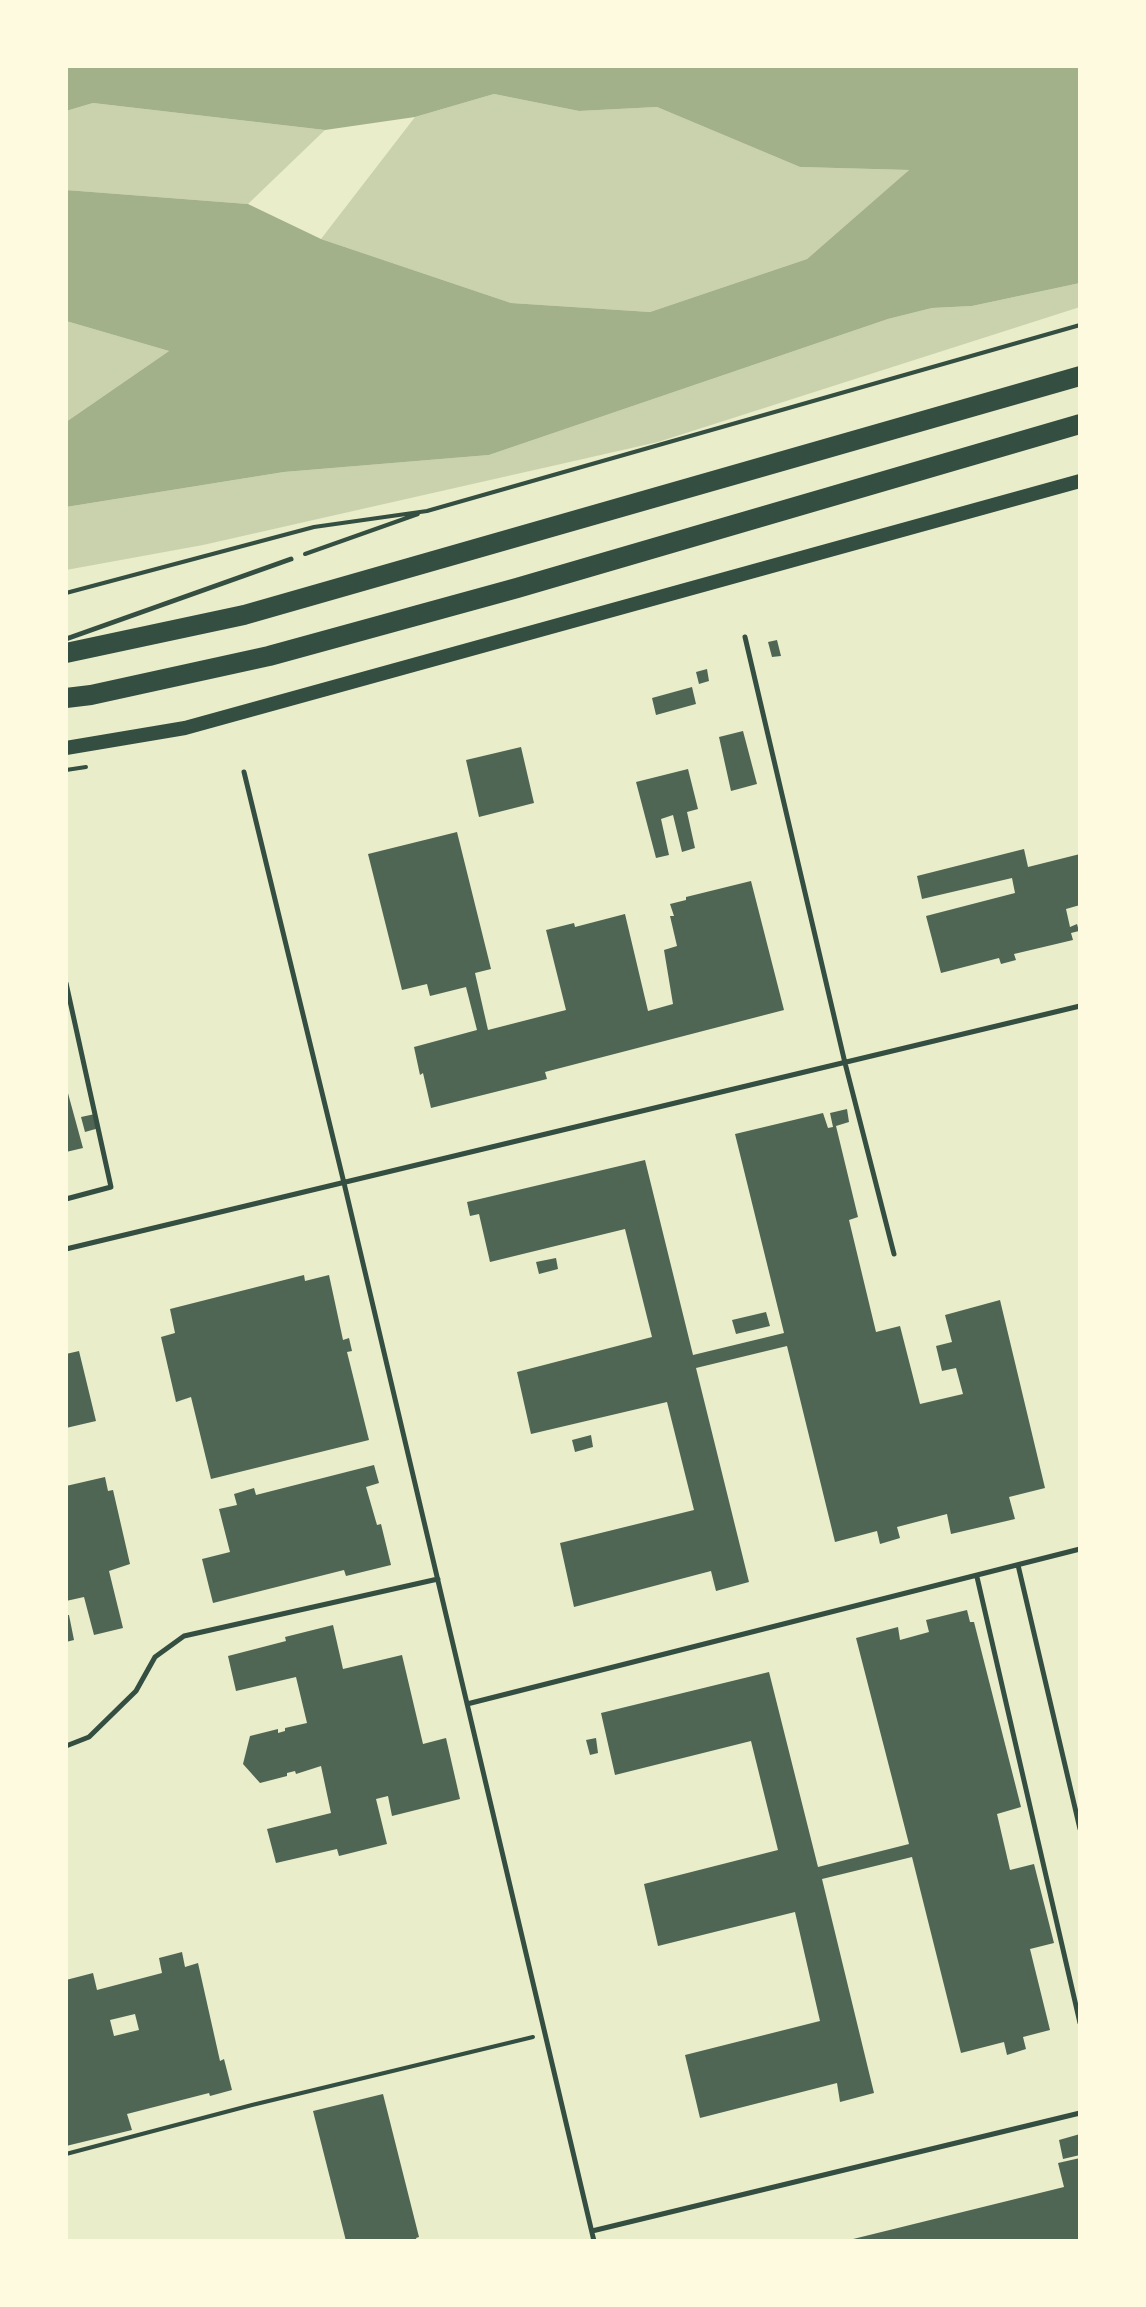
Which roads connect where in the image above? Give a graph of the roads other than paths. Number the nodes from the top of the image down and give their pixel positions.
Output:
1 (1080, 376) edge
2 (1080, 424) edge
3 (1080, 481) edge
4 (291, 559) road end
5 (745, 637) dead end
6 (66, 639) edge
7 (66, 653) edge
8 (66, 698) edge
9 (66, 748) edge
10 (244, 772) dead end
11 (66, 983) edge
12 (1080, 1006) edge
13 (845, 1063) junction
14 (344, 1183) junction
15 (66, 1199) edge
16 (66, 1249) edge
17 (894, 1254) dead end
18 (1080, 1549) edge
19 (1018, 1565) junction
20 (977, 1577) junction
21 (438, 1579) junction
22 (467, 1704) junction
23 (66, 1746) edge
24 (1080, 1829) edge
25 (1080, 2023) edge
26 (1080, 2113) edge
27 (592, 2231) junction
28 (594, 2241) edge

1 - 7 highway
2 - 8 highway
3 - 9 street
4 - 6 lane
5 - 13 lane
10 - 14 lane
11 - 15 lane
12 - 13 lane
13 - 14 lane
13 - 17 lane
14 - 16 lane
14 - 21 lane
18 - 19 lane
19 - 20 lane
19 - 24 lane
20 - 22 lane
20 - 25 lane
21 - 22 lane
21 - 23 lane
22 - 27 lane
26 - 27 lane
27 - 28 lane

